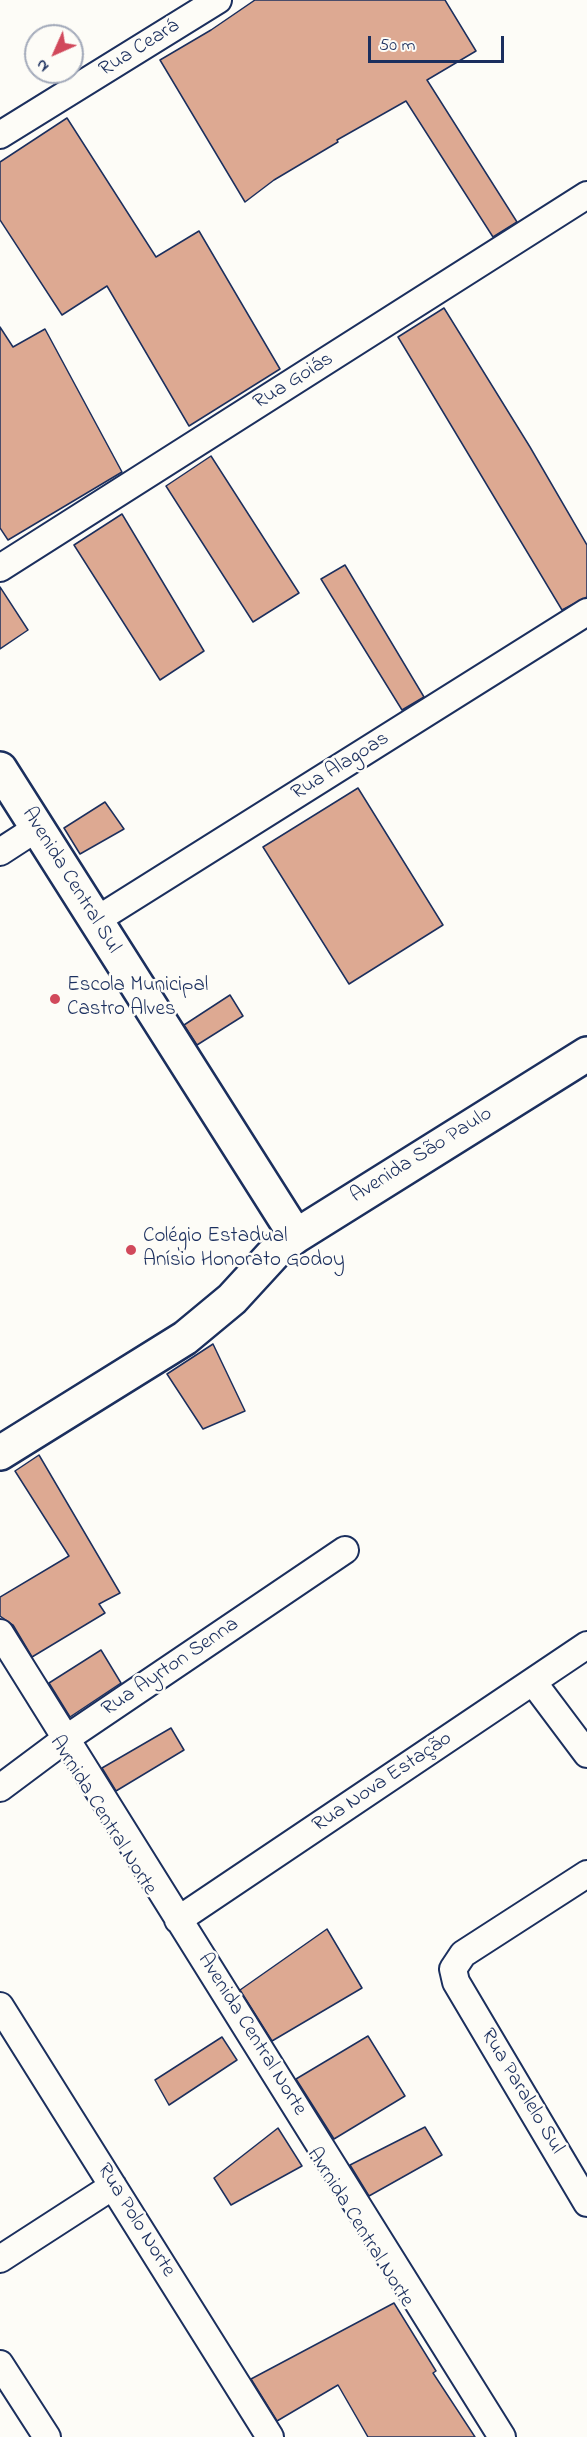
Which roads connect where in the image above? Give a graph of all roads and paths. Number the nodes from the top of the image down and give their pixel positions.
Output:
1 (218, 0) edge
2 (190, 7) edge
3 (0, 135) edge
4 (587, 195) edge
5 (0, 568) edge
6 (587, 612) edge
7 (0, 769) edge
8 (37, 828) junction
9 (0, 852) edge
10 (95, 921) junction
11 (587, 1053) edge
12 (296, 1236) junction
13 (0, 1454) edge
14 (345, 1550) dead end
15 (0, 1633) edge
16 (587, 1645) edge
17 (0, 1652) edge
18 (533, 1682) junction
19 (62, 1742) junction
20 (587, 1754) edge
21 (0, 1788) edge
22 (587, 1874) edge
23 (178, 1920) junction
24 (0, 2006) edge
25 (113, 2186) junction
26 (587, 2203) edge
27 (0, 2259) edge
28 (0, 2364) edge
29 (47, 2437) edge
30 (270, 2437) edge
31 (489, 2437) edge
32 (502, 2437) edge

1 - 2 street, Rua Ceará
2 - 3 street, Rua Ceará
4 - 5 street, Rua Goiás
6 - 10 street, Rua Alagoas
7 - 8 main road, Avenida Central Sul
8 - 9 street
8 - 10 main road, Avenida Central Sul
10 - 12 main road, Avenida Central Sul
11 - 12 main road, Avenida São Paulo
12 - 13 main road, Avenida São Paulo
14 - 19 street, Rua Ayrton Senna
15 - 19 street, Avenida Central Norte
16 - 18 street, Rua Nova Estação
17 - 19 street, Avrnida Central Norte
18 - 20 street
18 - 23 street, Rua Nova Estação
19 - 21 street, Rua Ayrton Senna
19 - 23 street, Avenida Central Norte
19 - 31 street, Avrnida Central Norte
22 - 26 street, Rua Paralelo Sul
23 - 32 street, Avenida Central Norte
24 - 25 street, Rua Polo Norte
25 - 27 street
25 - 30 street, Rua Polo Norte
28 - 29 street

